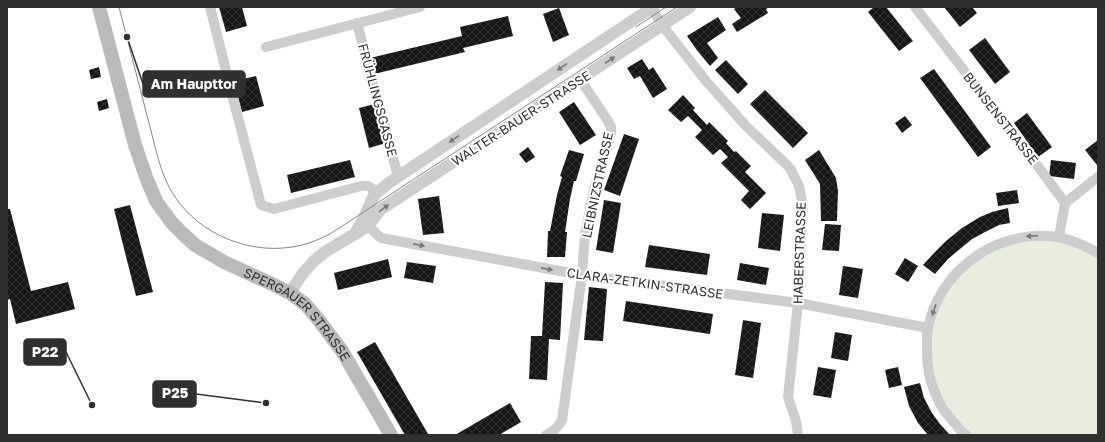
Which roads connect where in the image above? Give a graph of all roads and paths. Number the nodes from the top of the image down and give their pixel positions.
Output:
1 (99, 7) edge
2 (210, 7) edge
3 (420, 7) edge
4 (652, 7) edge
5 (690, 7) edge
6 (915, 7) edge
7 (358, 23) junction
8 (662, 25) junction
9 (266, 47) dead end
10 (580, 79) junction
11 (398, 176) junction
12 (1098, 177) edge
13 (378, 192) junction
14 (1065, 203) junction
15 (368, 226) junction
16 (355, 233) junction
17 (1058, 238) junction
18 (1098, 253) edge
19 (582, 276) junction
20 (290, 293) junction
21 (798, 303) junction
22 (928, 328) junction
23 (391, 435) edge
24 (546, 435) edge
25 (798, 435) edge
26 (966, 435) edge

1 - 20 main road, SPERGAUER STRASSE
2 - 13 street
3 - 7 street
4 - 8 street, HABERSTRASSE
4 -> 11 street, WALTER-BAUER-STRASSE
5 - 8 street, WALTER-BAUER-STRASSE
6 - 14 street, BUNSENSTRASSE
7 - 9 street
7 - 11 street, FRÜHLINGSGASSE
10 -> 8 street, WALTER-BAUER-STRASSE
8 - 21 street, HABERSTRASSE
15 -> 10 street, WALTER-BAUER-STRASSE
10 - 19 street, LEIBNIZSTRASSE
11 - 13 street, WALTER-BAUER-STRASSE
12 - 14 street
13 - 16 street, WALTER-BAUER-STRASSE
14 - 17 street
15 - 16 street, WALTER-BAUER-STRASSE
15 -> 19 street, CLARA-ZETKIN-STRASSE
16 - 20 street, WALTER-BAUER-STRASSE
17 - 18 street
17 -> 22 street
19 - 21 street, CLARA-ZETKIN-STRASSE
19 - 24 street, LEIBNIZSTRASSE
20 - 23 main road, SPERGAUER STRASSE
21 - 22 street, CLARA-ZETKIN-STRASSE
21 - 25 street, HABERSTRASSE
22 - 26 street

